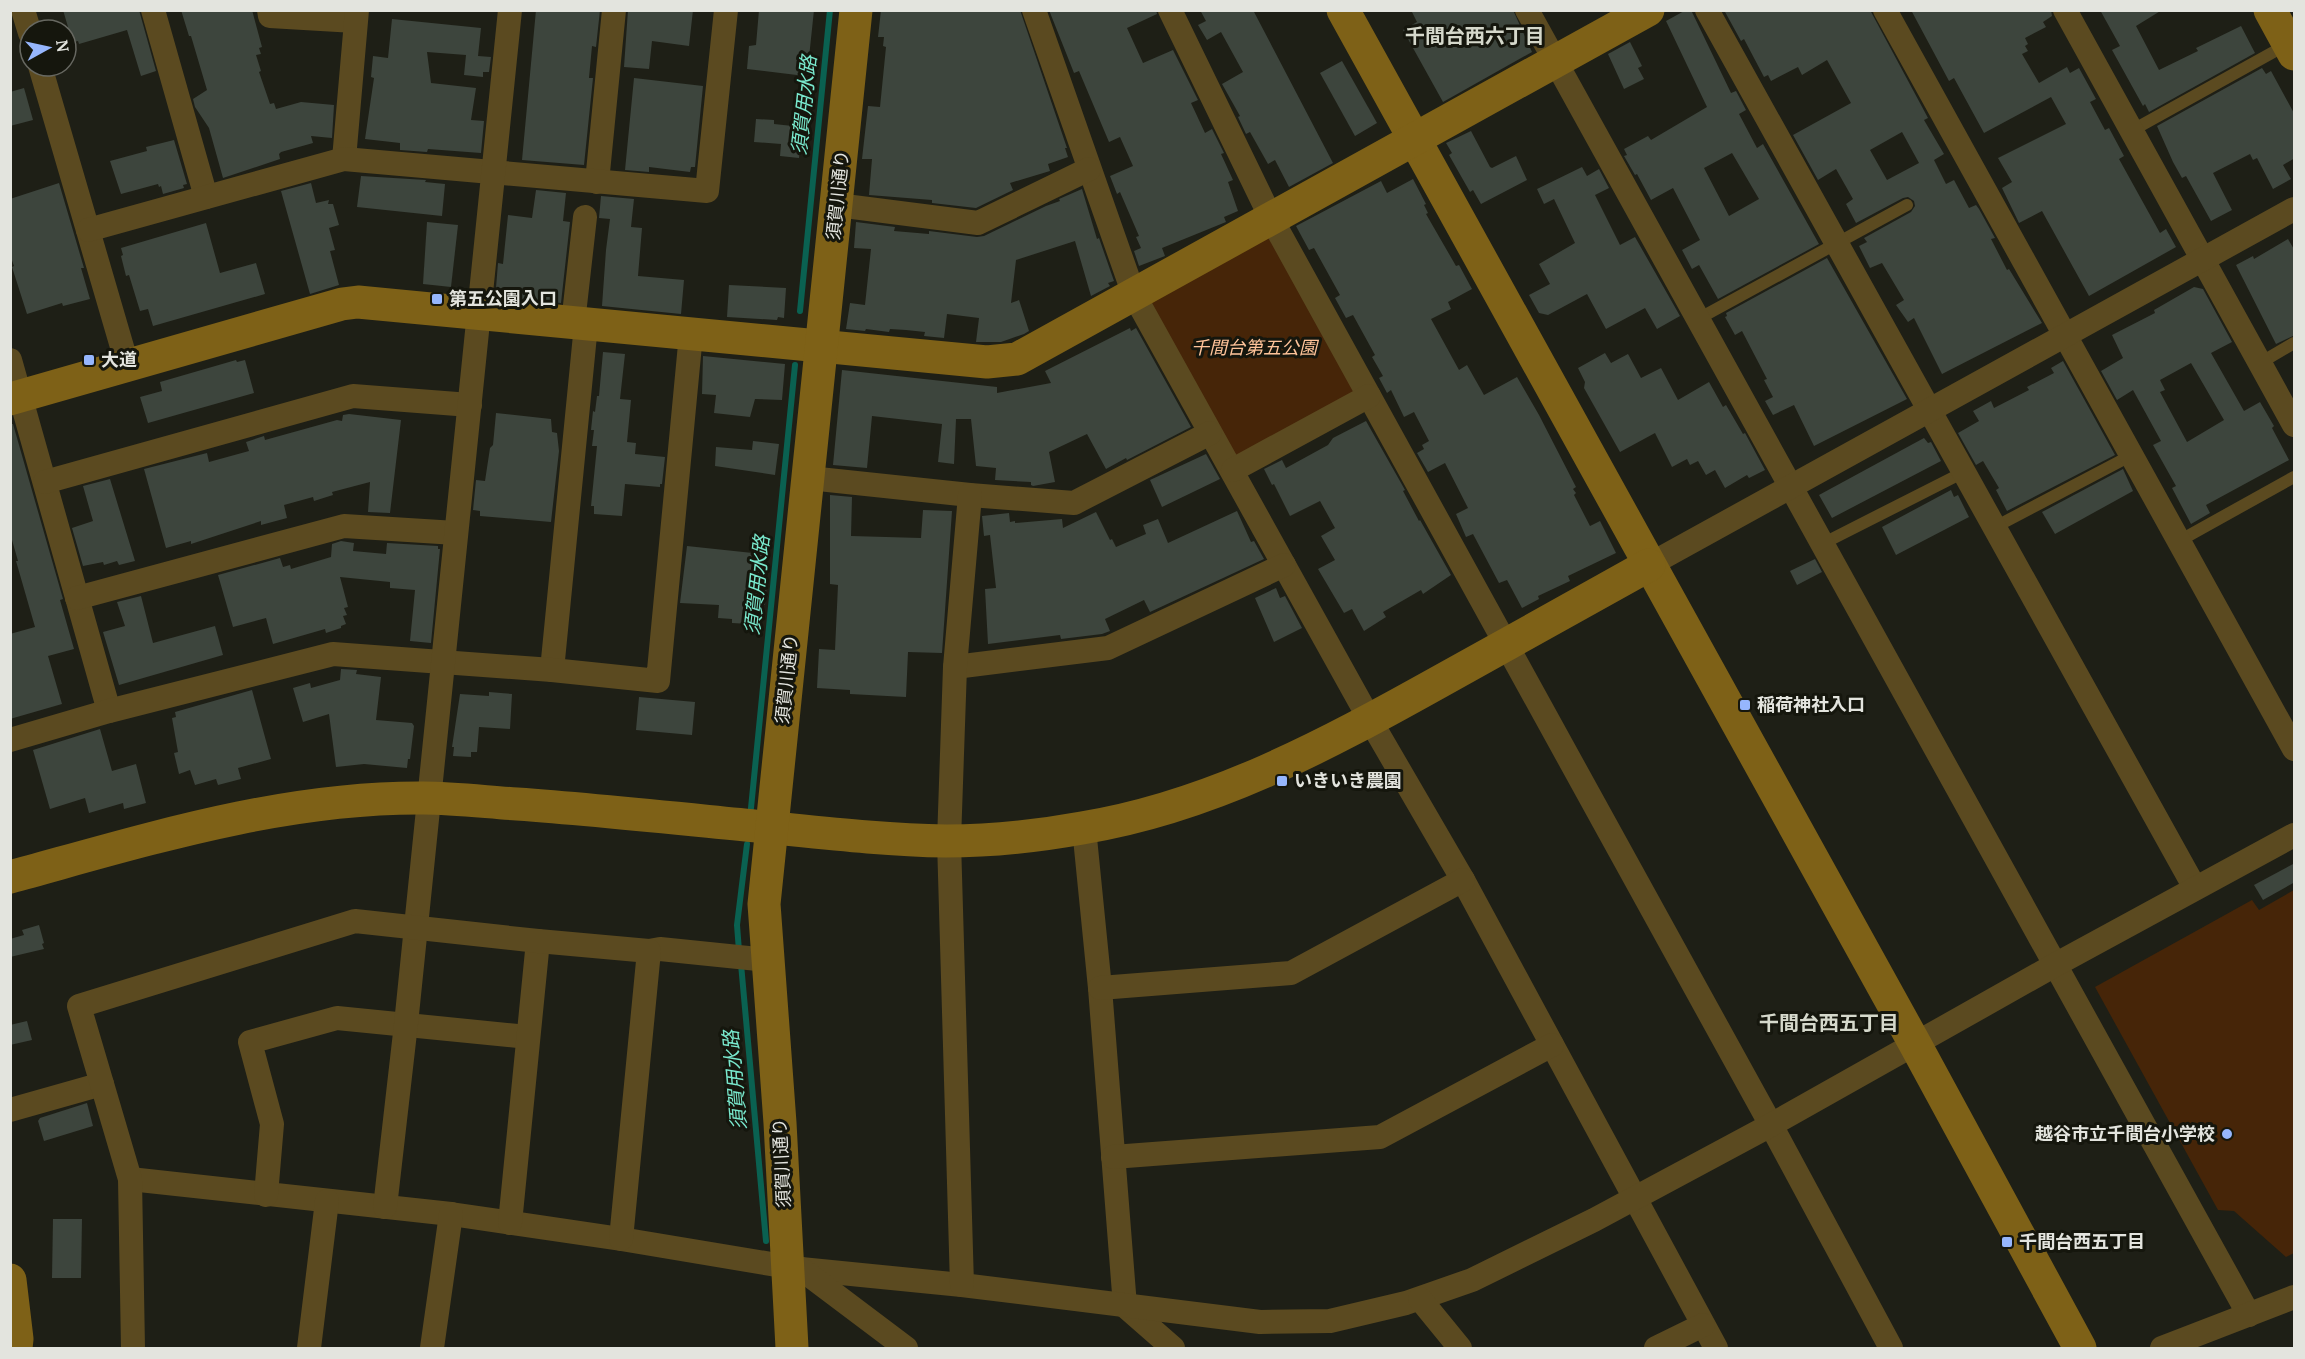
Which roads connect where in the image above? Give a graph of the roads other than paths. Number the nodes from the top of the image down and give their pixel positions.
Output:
1 (153, 10) edge
2 (268, 10) edge
3 (510, 10) edge
4 (614, 10) edge
5 (726, 10) edge
6 (856, 10) edge
7 (1034, 10) edge
8 (1170, 10) edge
9 (1343, 10) edge
10 (1527, 10) edge
11 (1648, 10) edge
12 (1707, 10) edge
13 (1886, 10) edge
14 (2065, 10) edge
15 (356, 16) edge
16 (2284, 32) edge
17 (1555, 62) junction
18 (44, 78) edge
19 (2131, 131) junction
20 (1414, 140) junction
21 (344, 159) junction
22 (1089, 169) junction
23 (493, 173) junction
24 (597, 182) junction
25 (206, 197) junction
26 (837, 205) junction
27 (1907, 205) dead end
28 (2295, 209) edge
29 (585, 217) dead end
30 (1270, 218) junction
31 (88, 230) junction
32 (1837, 243) junction
33 (2203, 260) junction
34 (1134, 295) junction
35 (479, 315) junction
36 (1698, 320) junction
37 (580, 324) junction
38 (691, 334) junction
39 (2066, 335) junction
40 (2295, 343) edge
41 (822, 345) junction
42 (10, 360) edge
43 (2260, 363) junction
44 (126, 364) junction
45 (1369, 396) junction
46 (16, 397) edge
47 (470, 405) junction
48 (1930, 411) junction
49 (2295, 425) edge
50 (1210, 433) junction
51 (2132, 455) junction
52 (1233, 470) junction
53 (1964, 472) junction
54 (2295, 477) edge
55 (809, 478) junction
56 (45, 482) junction
57 (1791, 487) junction
58 (970, 495) junction
59 (1995, 527) junction
60 (456, 533) junction
61 (2179, 541) junction
62 (1822, 544) junction
63 (1284, 565) junction
64 (1649, 565) junction
65 (77, 598) junction
66 (1506, 645) junction
67 (442, 661) junction
68 (955, 667) junction
69 (552, 670) junction
70 (109, 711) junction
71 (1370, 720) junction
72 (10, 740) edge
73 (2295, 750) edge
74 (428, 798) junction
75 (771, 828) junction
76 (1084, 828) junction
77 (2295, 835) edge
78 (949, 841) junction
79 (10, 878) edge
80 (1463, 880) junction
81 (2195, 888) junction
82 (416, 928) junction
83 (538, 941) junction
84 (649, 951) junction
85 (768, 960) junction
86 (2055, 965) junction
87 (1100, 988) junction
88 (406, 1024) junction
89 (528, 1037) junction
90 (1915, 1044) junction
91 (1552, 1045) junction
92 (102, 1084) junction
93 (10, 1110) edge
94 (1771, 1125) junction
95 (1113, 1156) junction
96 (130, 1179) junction
97 (266, 1195) junction
98 (1635, 1198) junction
99 (327, 1201) junction
100 (385, 1207) junction
101 (451, 1214) junction
102 (510, 1223) junction
103 (621, 1239) junction
104 (794, 1267) junction
105 (10, 1280) edge
106 (962, 1285) junction
107 (2295, 1297) edge
108 (1420, 1299) junction
109 (1125, 1306) junction
110 (2249, 1315) junction
111 (1703, 1325) junction
112 (15, 1348) edge
113 (133, 1348) edge
114 (309, 1348) edge
115 (432, 1348) edge
116 (792, 1348) edge
117 (906, 1348) edge
118 (1173, 1348) edge
119 (1460, 1348) edge
120 (1656, 1348) edge
121 (1716, 1348) edge
122 (1891, 1348) edge
123 (2080, 1348) edge
124 (2162, 1348) edge

1 - 25 street
2 - 15 street
3 - 23 street
4 - 24 street
5 - 24 street
6 - 26 street, 須賀川通り
7 - 22 street
8 - 30 street
9 - 20 street
10 - 17 street
11 - 17 street
12 - 32 street
13 - 39 street
14 - 19 street
15 - 21 street
16 - 19 lane
17 - 20 street
17 - 36 street
18 - 31 street
19 - 33 street
20 - 30 street
20 - 64 street
21 - 23 street
21 - 25 street
22 - 26 street
22 - 34 street
23 - 24 street
23 - 35 street
25 - 31 street
26 - 41 street, 須賀川通り
27 - 32 lane
28 - 33 street
29 - 37 street
30 - 34 street
30 - 45 street
31 - 44 street
32 - 36 lane
32 - 48 street
33 - 39 street
33 - 43 street
34 - 41 street
34 - 50 street
35 - 37 street
35 - 44 street
35 - 47 street
36 - 57 street
37 - 38 street
37 - 69 street
38 - 41 street
38 - 69 street
39 - 48 street
39 - 51 street
40 - 43 lane
41 - 55 street, 須賀川通り
42 - 46 street
43 - 49 street
44 - 46 street
45 - 52 street
45 - 66 street
46 - 56 street
47 - 56 street
47 - 60 street
48 - 53 street
48 - 57 street
50 - 52 street
50 - 58 street
51 - 59 lane
51 - 61 street
52 - 63 street
53 - 59 street
53 - 62 lane
54 - 61 lane
55 - 58 street
55 - 75 street, 須賀川通り
56 - 65 street
57 - 62 street
57 - 64 street
58 - 68 street
59 - 81 street
60 - 65 street
60 - 67 street
61 - 73 street
62 - 86 street
63 - 68 street
63 - 71 street
64 - 66 street
64 - 90 street
65 - 70 street
66 - 71 street
66 - 94 street
67 - 69 street
67 - 70 street
67 - 74 street
68 - 78 street
70 - 72 street
71 - 76 street
71 - 80 street
74 - 75 street
74 - 79 street
74 - 82 street
75 - 78 street
75 - 85 street, 須賀川通り
76 - 78 street
76 - 87 street
77 - 81 street
78 - 106 street
80 - 87 street
80 - 91 street
81 - 86 street
82 - 83 street
82 - 88 street
82 - 92 street
83 - 84 street
83 - 89 street
84 - 85 street
84 - 103 street
85 - 104 street, 須賀川通り
86 - 90 street
86 - 110 street
87 - 95 street
88 - 89 street
88 - 97 street
88 - 100 street
89 - 102 street
90 - 94 street
90 - 123 street
91 - 95 street
91 - 98 street
92 - 93 street
92 - 96 street
94 - 98 street
94 - 122 street
95 - 109 street
96 - 97 street
96 - 113 street
97 - 99 street
98 - 108 street
98 - 111 street
99 - 100 street
99 - 114 street
100 - 101 street
101 - 102 street
101 - 115 street
102 - 103 street
103 - 104 street
104 - 106 street
104 - 116 street, 須賀川通り
104 - 117 street
105 - 112 street
106 - 109 street
107 - 110 street
108 - 109 street
108 - 119 street
109 - 118 street
110 - 124 street
111 - 120 street
111 - 121 street

